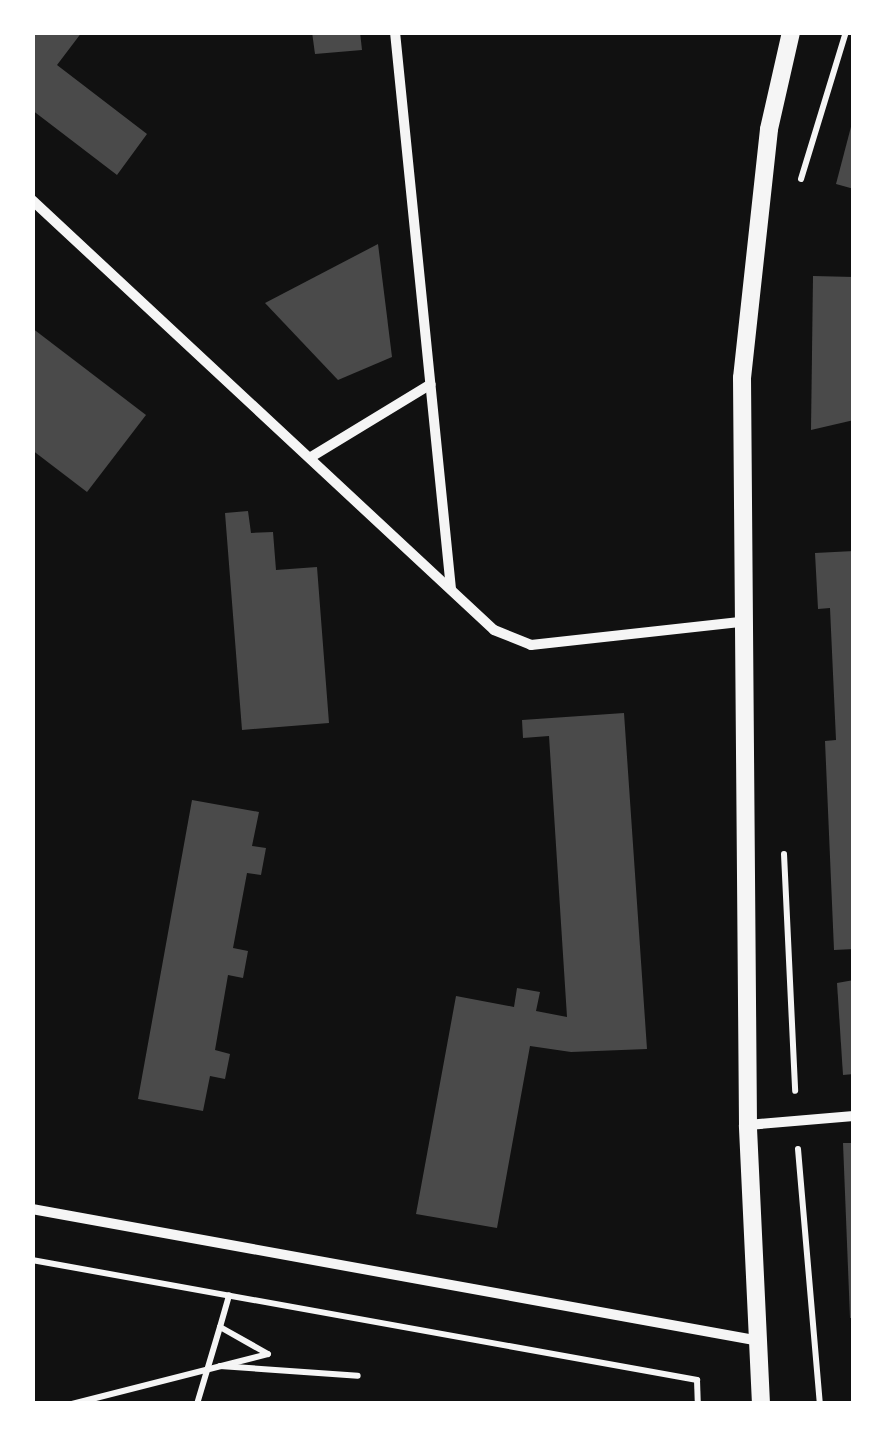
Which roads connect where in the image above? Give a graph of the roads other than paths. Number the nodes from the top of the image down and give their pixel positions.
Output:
1 (396, 32) edge
2 (790, 32) edge
3 (32, 200) edge
4 (431, 384) junction
5 (312, 457) junction
6 (451, 590) junction
7 (740, 622) junction
8 (854, 1116) edge
9 (748, 1125) junction
10 (32, 1209) edge
11 (754, 1340) junction
12 (762, 1404) edge

1 - 4 street
2 - 7 street
3 - 5 street
4 - 5 street
4 - 6 street
5 - 6 street
6 - 7 street
7 - 9 street
8 - 9 street
9 - 11 street
10 - 11 street
11 - 12 street

